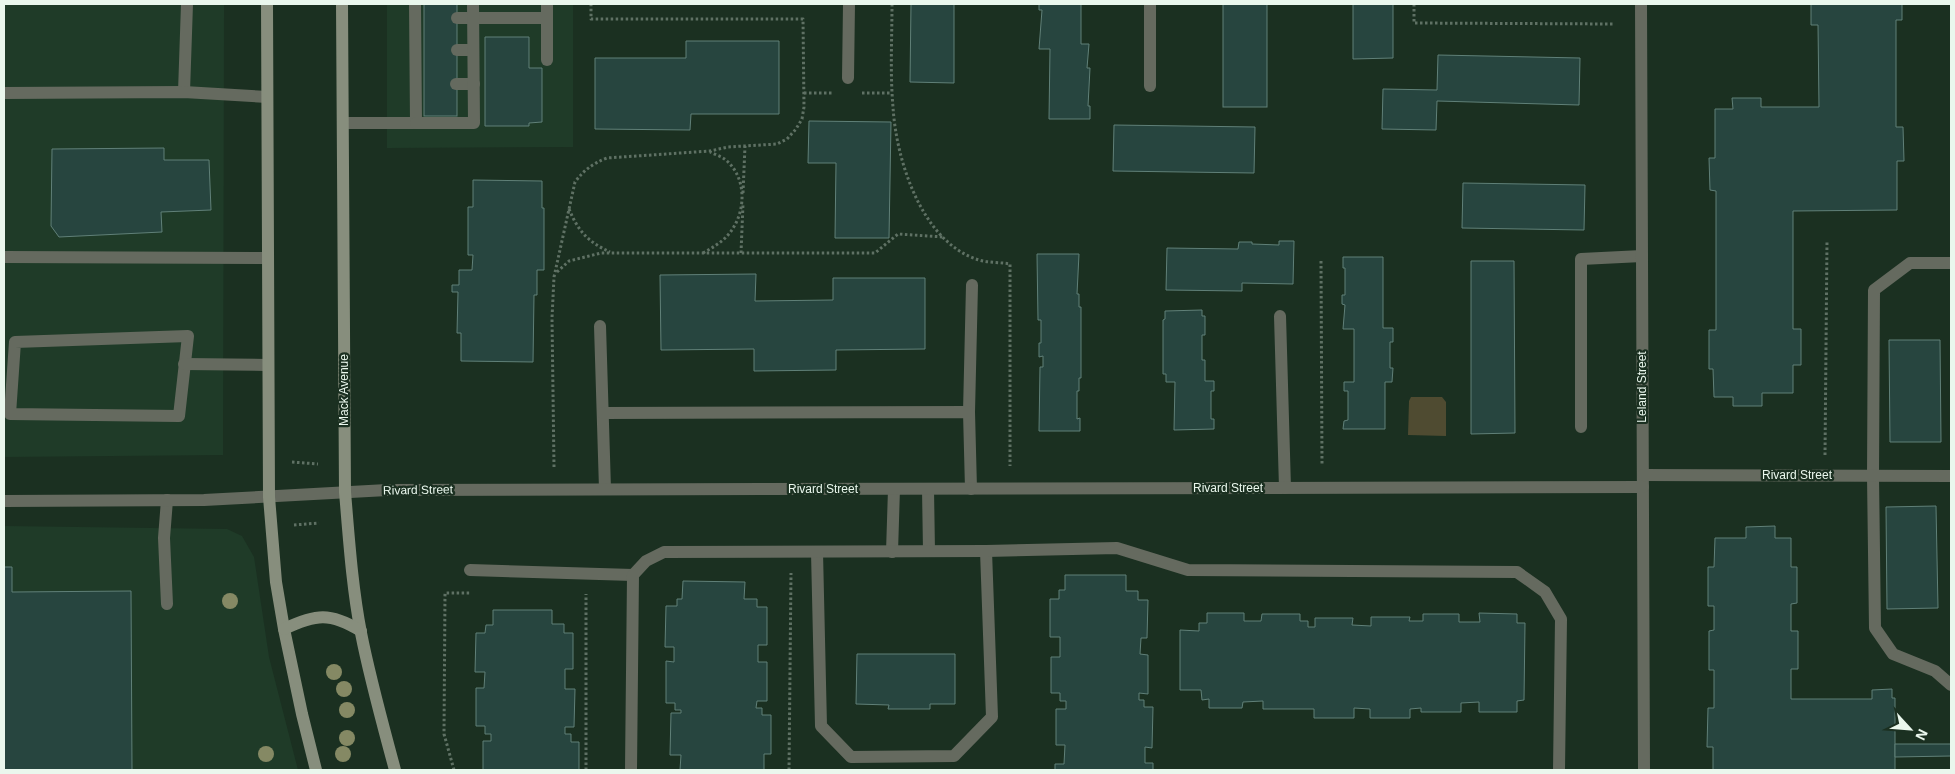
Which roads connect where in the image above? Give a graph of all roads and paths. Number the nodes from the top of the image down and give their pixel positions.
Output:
1 (187, 4) edge
2 (267, 4) edge
3 (342, 4) edge
4 (415, 4) edge
5 (473, 4) edge
6 (547, 4) edge
7 (591, 4) edge
8 (849, 4) edge
9 (892, 4) edge
10 (1150, 4) edge
11 (1414, 4) edge
12 (1641, 4) edge
13 (457, 18) dead end
14 (473, 18) junction
15 (547, 18) junction
16 (1614, 24) dead end
17 (457, 50) dead end
18 (473, 50) junction
19 (547, 60) dead end
20 (848, 78) dead end
21 (456, 84) dead end
22 (474, 84) junction
23 (1150, 86) dead end
24 (184, 92) junction
25 (4, 93) edge
26 (267, 97) junction
27 (343, 123) junction
28 (416, 123) junction
29 (746, 146) junction
30 (710, 152) junction
31 (743, 197) junction
32 (569, 209) junction
33 (944, 237) junction
34 (1827, 241) dead end
35 (612, 253) junction
36 (702, 253) junction
37 (741, 253) junction
38 (1642, 256) junction
39 (4, 257) edge
40 (268, 258) junction
41 (1321, 261) dead end
42 (1951, 263) edge
43 (554, 277) junction
44 (972, 285) dead end
45 (1280, 316) dead end
46 (600, 326) dead end
47 (184, 364) junction
48 (268, 365) junction
49 (970, 412) junction
50 (603, 413) junction
51 (1581, 427) dead end
52 (1825, 455) dead end
53 (292, 462) dead end
54 (318, 464) dead end
55 (1322, 465) dead end
56 (1010, 466) dead end
57 (554, 467) dead end
58 (1872, 476) junction
59 (1951, 476) edge
60 (1643, 481) junction
61 (1285, 488) junction
62 (605, 489) junction
63 (894, 489) junction
64 (928, 489) junction
65 (972, 489) junction
66 (345, 492) junction
67 (269, 497) junction
68 (167, 500) junction
69 (4, 501) edge
70 (319, 523) dead end
71 (294, 524) dead end
72 (929, 551) junction
73 (986, 551) junction
74 (817, 552) junction
75 (892, 552) junction
76 (791, 569) dead end
77 (470, 570) dead end
78 (633, 575) junction
79 (473, 593) dead end
80 (577, 594) dead end
81 (168, 604) dead end
82 (284, 629) junction
83 (361, 632) junction
84 (1951, 685) edge
85 (316, 770) edge
86 (395, 770) edge
87 (454, 770) edge
88 (586, 770) edge
89 (631, 770) edge
90 (788, 770) edge
91 (1558, 770) edge
92 (1644, 770) edge

1 - 24 street
2 - 26 main road
3 - 27 main road, Mack Avenue
4 - 28 street
5 - 14 street
6 - 15 street
7 - 29 path
8 - 20 street
9 - 33 path
10 - 23 street
11 - 16 path
12 - 38 street, Leland Street
13 - 14 street
14 - 15 street
14 - 18 street
15 - 19 street
17 - 18 street
18 - 22 street
21 - 22 street
22 - 28 street
24 - 25 street
24 - 26 street
26 - 40 main road
27 - 28 street
27 - 66 main road, Mack Avenue
29 - 30 path
29 - 31 path
30 - 31 path
30 - 32 path
31 - 36 path
31 - 37 path
32 - 35 path
32 - 43 path
33 - 37 path
33 - 56 path
34 - 52 path
35 - 36 path
35 - 43 path
36 - 37 path
38 - 51 street
38 - 60 street, Leland Street
39 - 40 street
40 - 48 main road
41 - 55 path
42 - 58 street
43 - 57 path
44 - 49 street
45 - 61 street
46 - 50 street
47 - 47 street
47 - 48 street
48 - 67 main road
49 - 50 street
49 - 65 street
50 - 62 street
53 - 54 path
58 - 59 street, Rivard Street
58 - 60 street, Rivard Street
58 - 84 street
60 - 61 street, Rivard Street
60 - 92 street, Leland Street
61 - 65 street, Rivard Street
62 - 63 street, Rivard Street
62 - 66 street, Rivard Street
63 - 64 street, Rivard Street
63 - 75 street
64 - 65 street, Rivard Street
64 - 72 street
66 - 67 street, Rivard Street
66 - 83 main road, Mack Avenue
67 - 68 street, Rivard Street
67 - 82 main road
68 - 69 street, Rivard Street
68 - 81 street
70 - 71 path
72 - 73 street
72 - 75 street
73 - 74 street
73 - 91 street
74 - 75 street
74 - 78 street
76 - 90 path
77 - 78 street
78 - 89 street
79 - 87 path
80 - 88 path
82 - 83 main road
82 - 85 main road
83 - 86 main road, Mack Avenue

